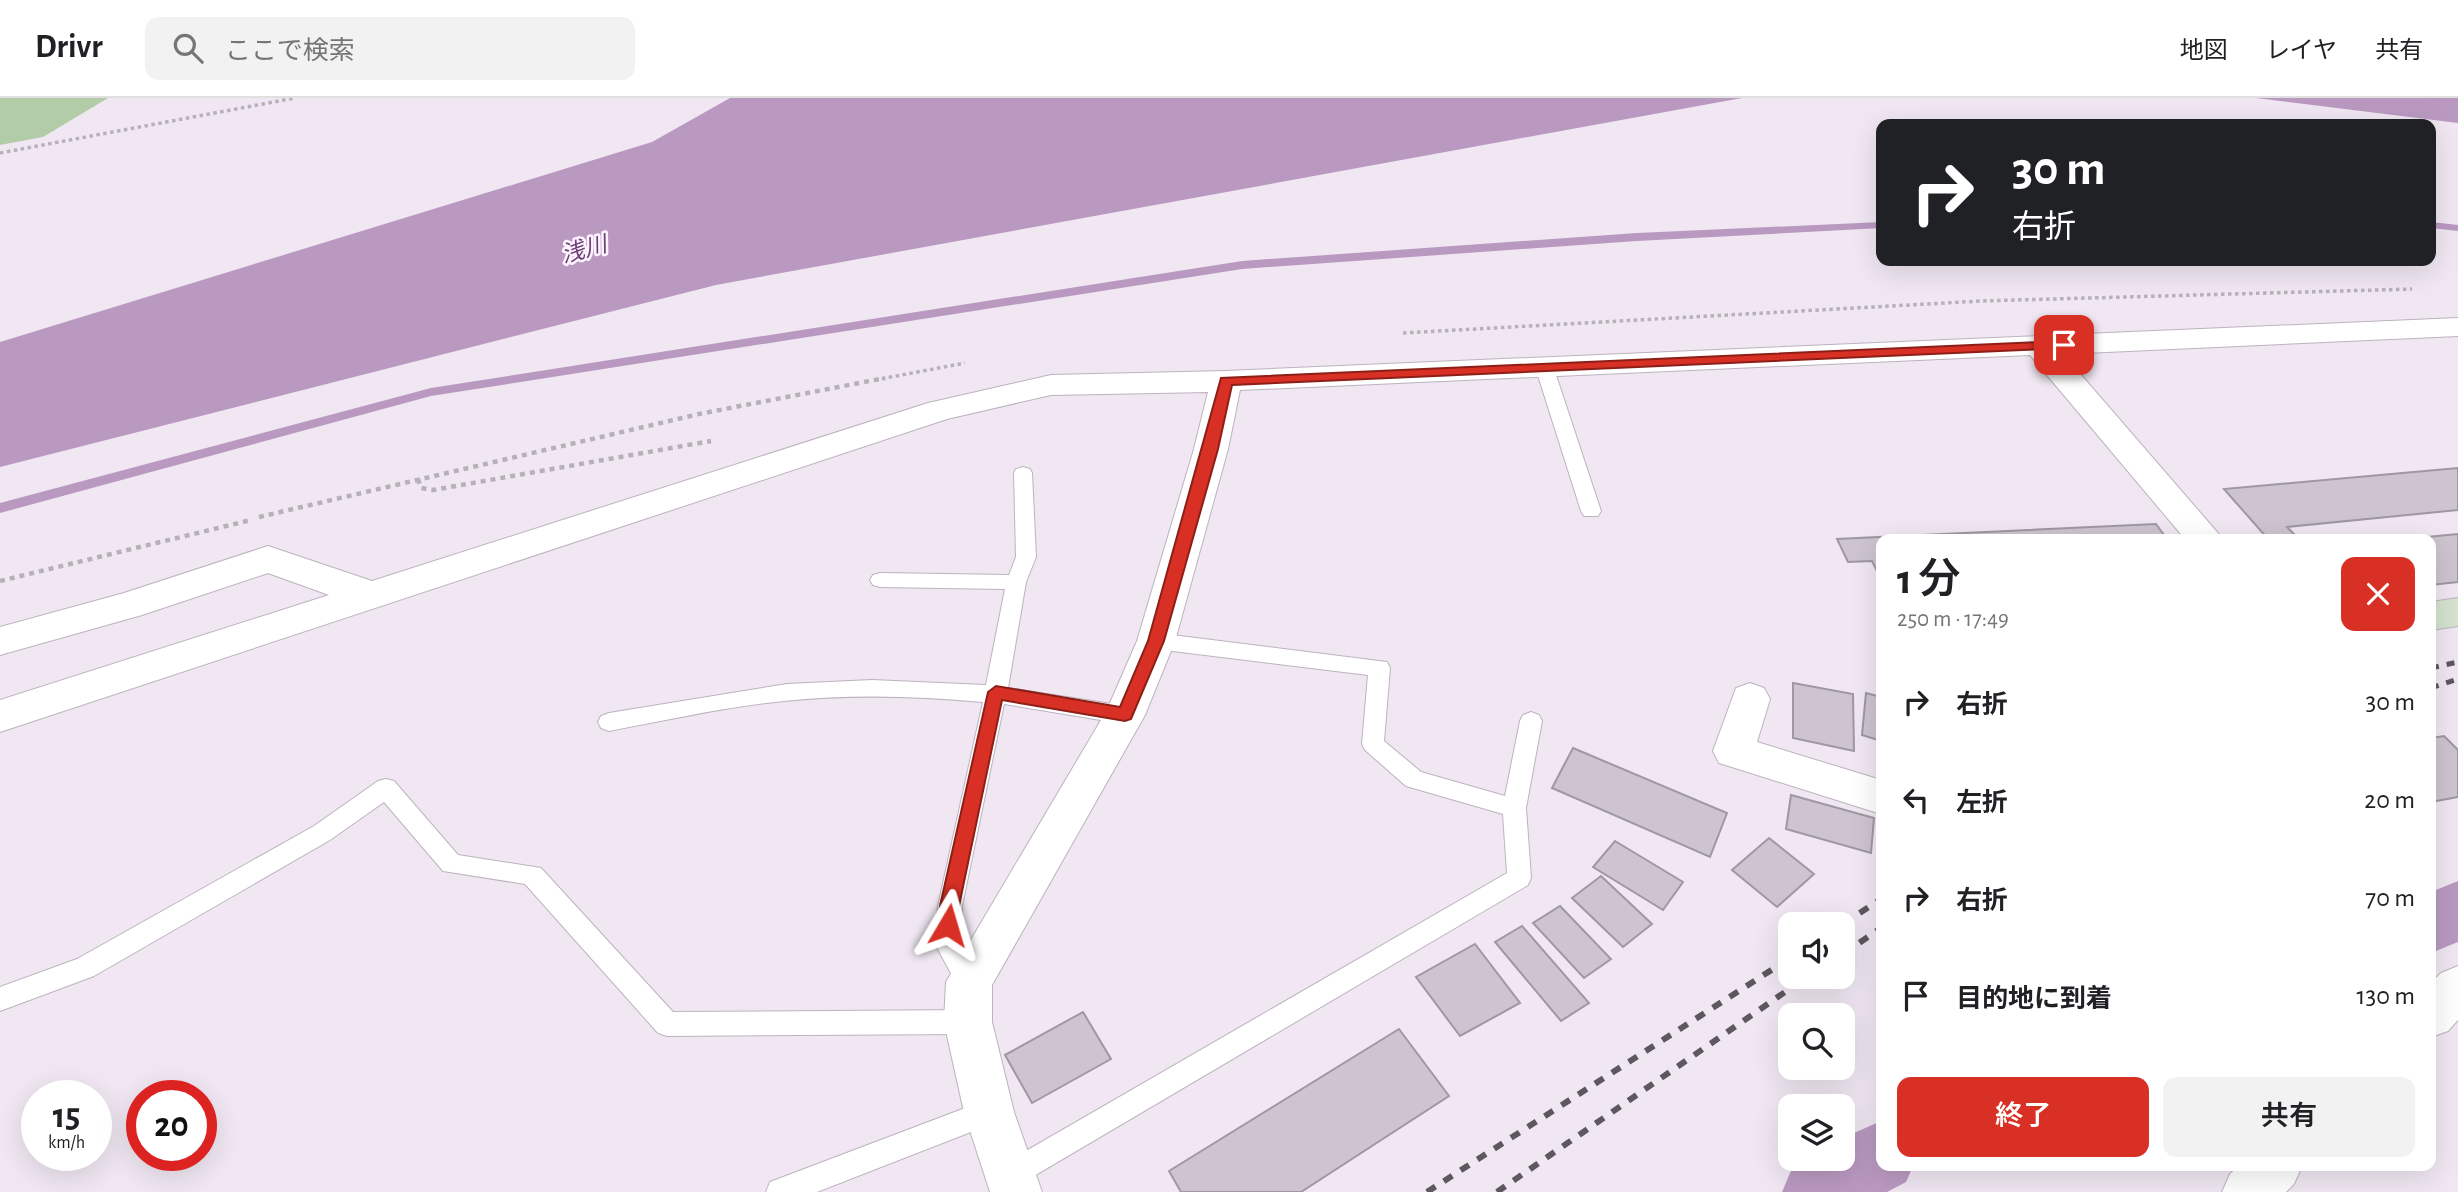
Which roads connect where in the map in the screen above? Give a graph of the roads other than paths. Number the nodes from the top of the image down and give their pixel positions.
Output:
1 (2458, 327) edge
2 (2039, 346) junction
3 (1544, 366) junction
4 (1226, 381) junction
5 (1023, 473) dead end
6 (1591, 511) dead end
7 (2201, 534) edge
8 (880, 580) dead end
9 (1016, 582) junction
10 (368, 594) junction
11 (2458, 612) edge
12 (2436, 616) edge
13 (0, 641) edge
14 (1156, 641) junction
15 (996, 692) junction
16 (1750, 699) dead end
17 (1125, 715) junction
18 (0, 716) edge
19 (1531, 721) dead end
20 (609, 722) dead end
21 (1876, 795) edge
22 (1514, 808) junction
23 (969, 982) junction
24 (2458, 988) edge
25 (0, 999) edge
26 (2436, 1010) edge
27 (968, 1022) junction
28 (989, 1112) junction
29 (2271, 1171) edge
30 (1013, 1184) edge
31 (780, 1192) edge
32 (2248, 1192) edge

1 - 2 street
2 - 3 street
2 - 7 street
3 - 4 street
3 - 6 lane
4 - 10 street
4 - 14 street
5 - 9 lane
8 - 9 lane
9 - 15 lane
10 - 13 street
10 - 18 street
11 - 12 street
14 - 17 street
14 - 22 lane
15 - 17 lane
15 - 20 lane
15 - 23 lane
16 - 21 street
17 - 23 street
19 - 22 lane
22 - 30 lane
23 - 27 street
24 - 26 street
25 - 27 lane
27 - 28 street
28 - 30 street
28 - 31 lane
29 - 32 street

